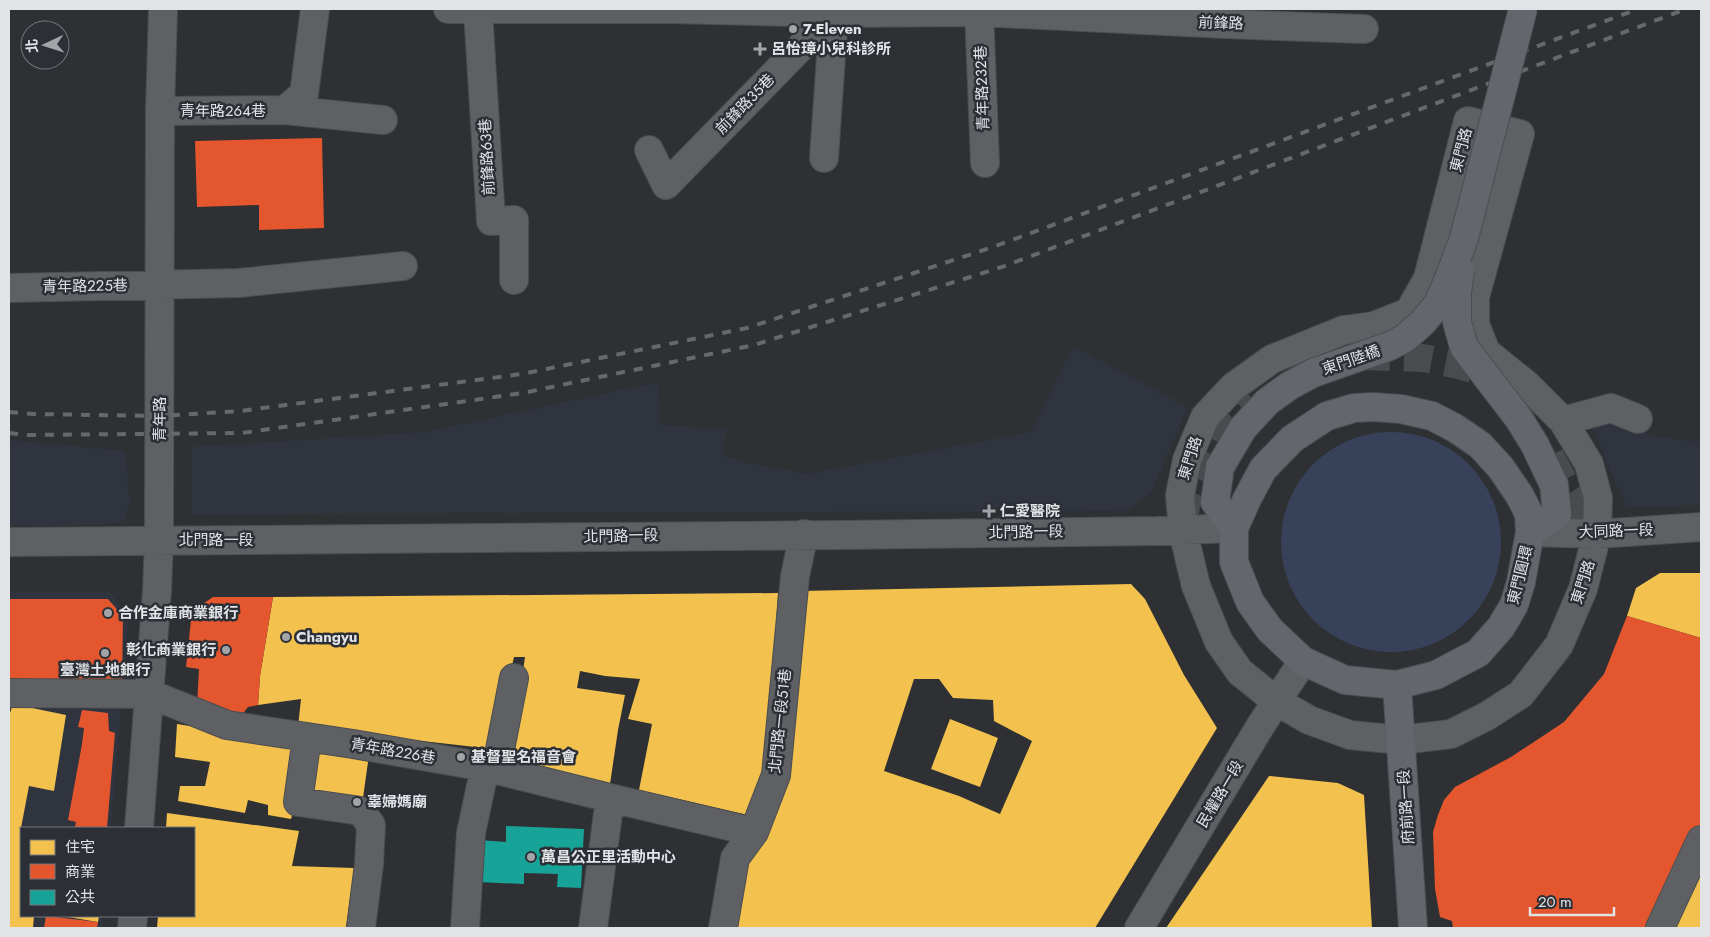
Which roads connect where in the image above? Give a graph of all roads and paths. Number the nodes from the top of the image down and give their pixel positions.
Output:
1 (162, 9) edge
2 (315, 9) edge
3 (448, 9) edge
4 (1523, 9) edge
5 (478, 10) edge
6 (979, 10) edge
7 (834, 13) junction
8 (1364, 29) dead end
9 (286, 110) junction
10 (160, 111) junction
11 (383, 120) dead end
12 (649, 150) dead end
13 (824, 158) dead end
14 (985, 163) dead end
15 (1464, 238) junction
16 (403, 266) dead end
17 (514, 280) dead end
18 (160, 284) junction
19 (9, 288) edge
20 (1638, 419) dead end
21 (1563, 420) junction
22 (1554, 485) joint
23 (1701, 527) edge
24 (1234, 528) junction
25 (1183, 530) junction
26 (1530, 532) junction
27 (804, 534) junction
28 (1597, 534) junction
29 (159, 540) junction
30 (9, 542) edge
31 (1303, 661) junction
32 (514, 678) dead end
33 (1397, 685) junction
34 (9, 693) edge
35 (150, 694) junction
36 (1276, 701) junction
37 (307, 737) junction
38 (1400, 740) junction
39 (491, 768) junction
40 (610, 798) junction
41 (140, 827) edge
42 (754, 832) junction
43 (1701, 840) edge
44 (362, 928) edge
45 (465, 928) edge
46 (593, 928) edge
47 (723, 928) edge
48 (1140, 928) edge
49 (1413, 928) edge
50 (1660, 928) edge

1 - 10 street, 青年路
2 - 9 street, 青年路264巷
3 - 5 street, 前鋒路
4 - 15 main road, 東門陸橋, bridge
5 - 7 street, 前鋒路
5 - 17 street, 前鋒路63巷
6 - 7 street, 前鋒路
6 - 8 street, 前鋒路
6 - 14 street, 青年路232巷
7 - 12 street, 前鋒路35巷
7 - 13 street
9 - 10 street, 青年路264巷
9 - 11 street, 青年路264巷
10 - 18 street, 青年路
15 - 22 main road, 東門陸橋, bridge
15 - 24 main road, 東門陸橋, bridge
16 - 18 street, 青年路225巷
18 - 19 street, 青年路225巷
18 - 29 street, 青年路
20 - 21 street
21 - 25 street, 東門路
21 - 28 street, 東門路
22 - 26 main road, 東門圓環
23 - 28 street, 大同路一段
24 - 25 street, 北門路一段
24 - 26 main road, 東門圓環
24 - 31 main road, 東門圓環
25 - 27 street, 北門路一段
25 - 36 street, 東門路
26 - 28 street, 大同路一段
26 - 33 main road, 東門圓環
27 - 29 street, 北門路一段
27 - 42 street, 北門路一段51巷
28 - 38 street, 東門路
29 - 30 street, 北門路一段
29 - 35 street, 青年路
31 - 33 main road, 東門圓環
31 - 36 street, 民權路一段
32 - 39 street
33 - 38 main road, 府前路一段
34 - 35 street
35 - 37 street, 青年路226巷
35 - 41 street, 青年路
36 - 38 street, 東門路
36 - 48 street, 民權路一段
37 - 39 street, 青年路226巷
37 - 44 street
38 - 49 main road, 府前路一段
39 - 40 street, 青年路226巷
39 - 45 street
40 - 42 street, 青年路226巷
40 - 46 street
42 - 47 street, 北門路一段51巷
43 - 50 street

